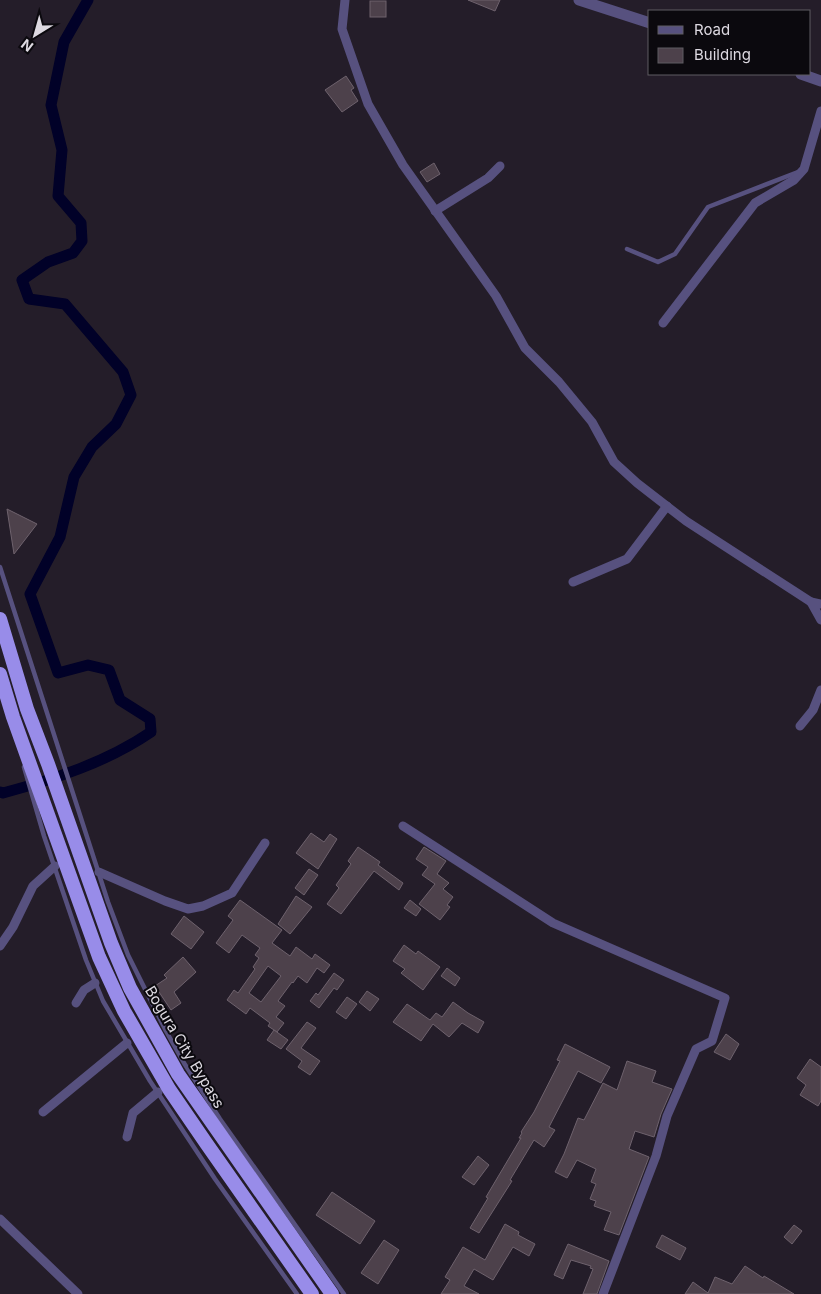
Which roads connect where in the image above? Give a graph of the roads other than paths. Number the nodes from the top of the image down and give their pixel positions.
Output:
1 (345, 0) edge
2 (579, 0) edge
3 (648, 22) edge
4 (804, 75) edge
5 (821, 80) edge
6 (821, 111) edge
7 (500, 166) dead end
8 (804, 169) junction
9 (435, 211) junction
10 (627, 249) dead end
11 (664, 323) dead end
12 (667, 506) junction
13 (0, 567) edge
14 (573, 582) dead end
15 (811, 602) junction
16 (821, 604) edge
17 (0, 619) edge
18 (821, 620) edge
19 (0, 674) edge
20 (0, 688) edge
21 (821, 690) edge
22 (800, 726) dead end
23 (20, 753) dead end
24 (37, 798) junction
25 (403, 826) dead end
26 (265, 843) dead end
27 (55, 866) junction
28 (98, 872) junction
29 (0, 946) edge
30 (95, 983) junction
31 (76, 1003) dead end
32 (127, 1043) junction
33 (158, 1092) junction
34 (43, 1112) dead end
35 (127, 1137) dead end
36 (0, 1219) edge
37 (78, 1294) edge
38 (297, 1294) edge
39 (312, 1294) edge
40 (332, 1294) edge
41 (344, 1294) edge
42 (603, 1294) edge

1 - 9 street
2 - 3 street
4 - 5 street
6 - 8 street
7 - 9 street
8 - 10 lane
8 - 11 street
9 - 12 street
12 - 14 street
12 - 15 street
13 - 28 lane
15 - 16 street
15 - 18 street
17 - 40 highway, Bogura City Bypass
19 - 24 highway
20 - 23 lane
21 - 22 street
24 - 27 lane
24 - 39 highway
25 - 42 street
26 - 28 street
27 - 29 street
27 - 30 lane
28 - 41 lane
30 - 31 street
30 - 32 lane
32 - 33 lane
32 - 34 street
33 - 35 street
33 - 38 lane
36 - 37 street

